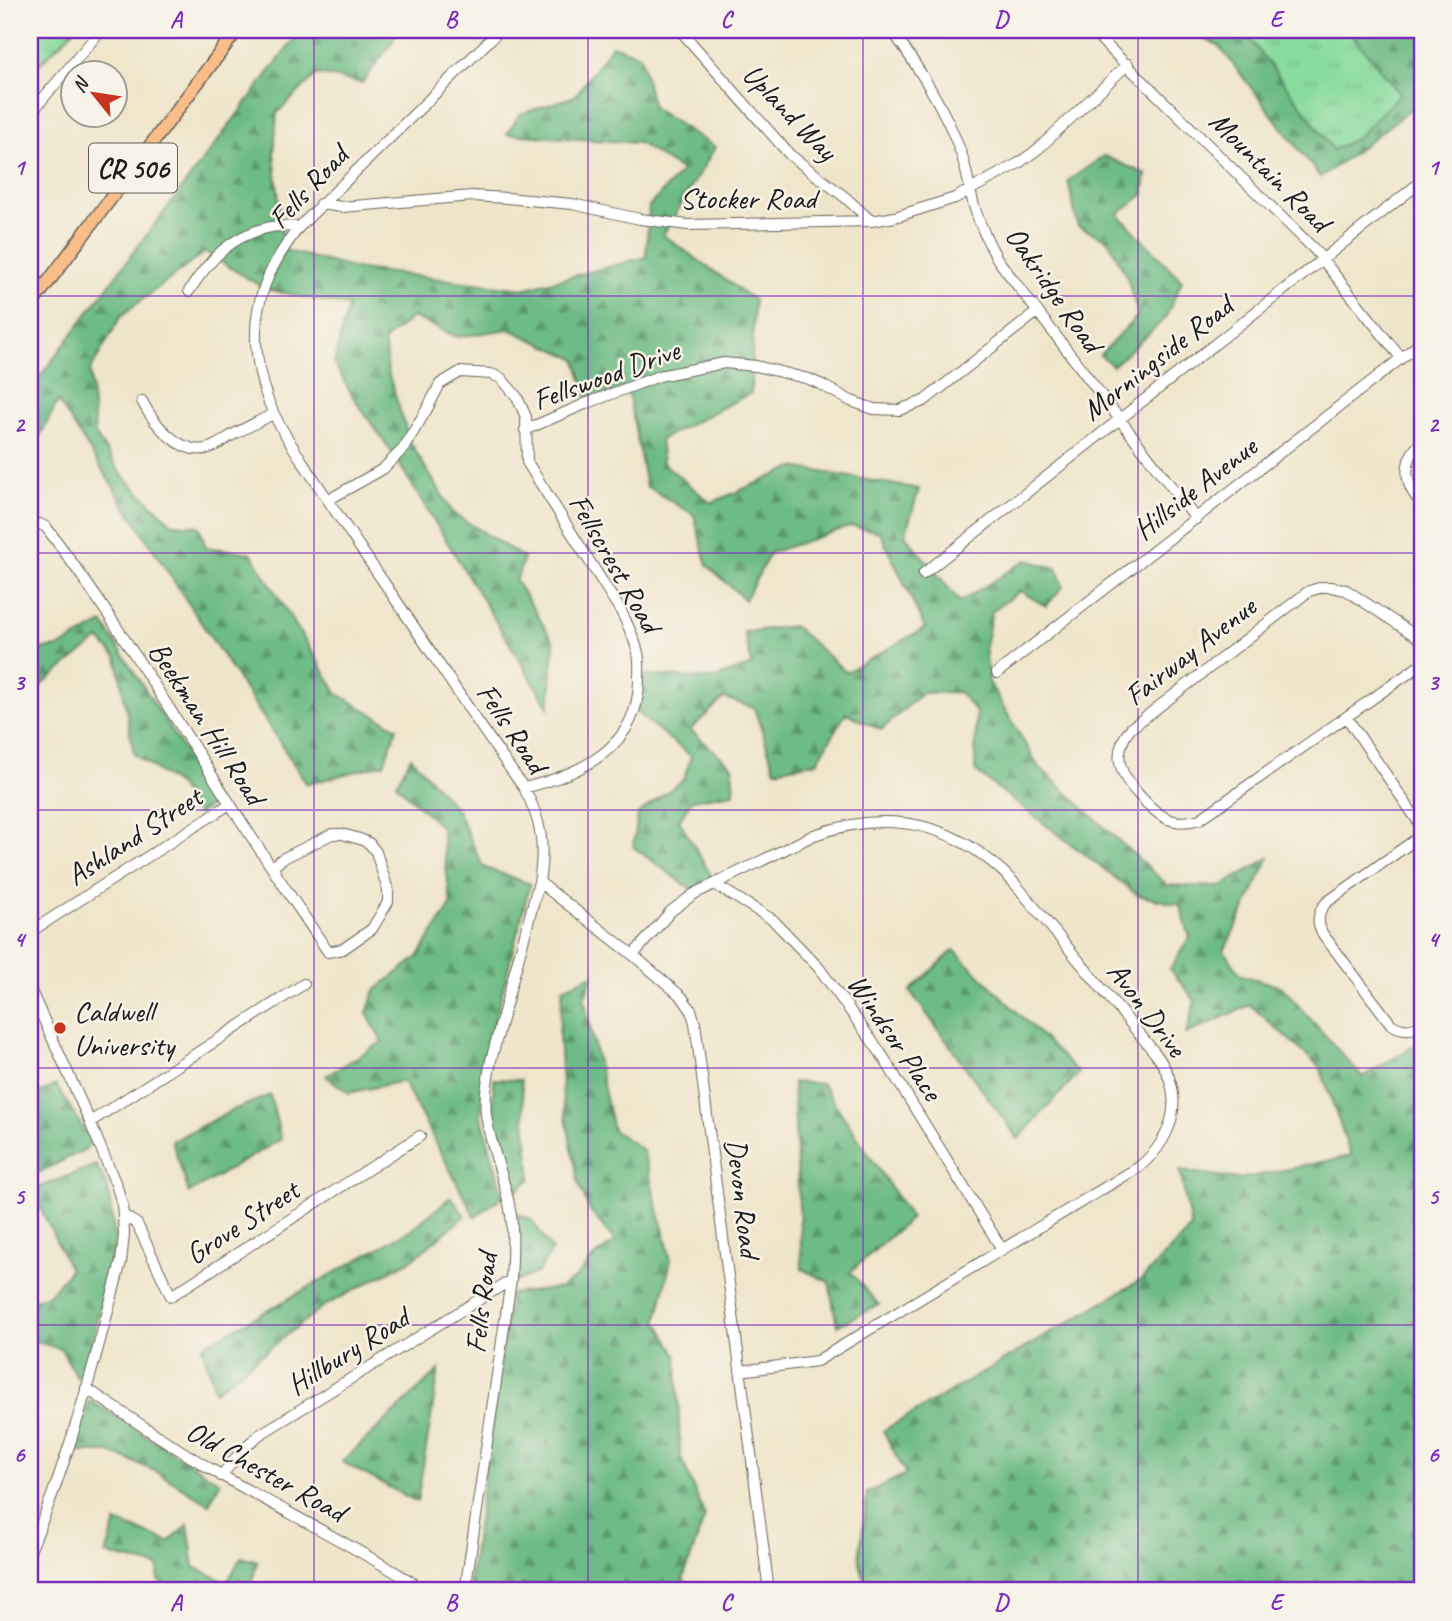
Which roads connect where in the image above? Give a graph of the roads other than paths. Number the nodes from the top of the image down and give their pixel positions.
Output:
1 (101, 30) edge
2 (237, 30) edge
3 (500, 30) edge
4 (680, 30) edge
5 (892, 30) edge
6 (1091, 30) edge
7 (1128, 65) junction
8 (30, 114) edge
9 (1422, 181) edge
10 (970, 190) junction
11 (320, 204) junction
12 (870, 221) junction
13 (299, 227) junction
14 (1322, 259) junction
15 (189, 291) dead end
16 (30, 306) edge
17 (1037, 312) junction
18 (1422, 342) edge
19 (1401, 358) junction
20 (142, 401) dead end
21 (272, 414) junction
22 (1119, 419) junction
23 (525, 430) junction
24 (1422, 442) edge
25 (328, 500) junction
26 (1422, 503) edge
27 (1196, 519) junction
28 (35, 525) edge
29 (923, 574) dead end
30 (1422, 640) edge
31 (1422, 664) edge
32 (997, 673) dead end
33 (1347, 718) junction
34 (524, 788) junction
35 (230, 804) junction
36 (1422, 827) edge
37 (1422, 835) edge
38 (272, 868) junction
39 (539, 882) junction
40 (714, 884) junction
41 (30, 932) edge
42 (633, 955) junction
43 (304, 984) dead end
44 (30, 989) edge
45 (1422, 1025) edge
46 (90, 1122) junction
47 (420, 1136) dead end
48 (123, 1215) junction
49 (1002, 1249) junction
50 (510, 1280) junction
51 (740, 1371) junction
52 (86, 1388) junction
53 (221, 1476) junction
54 (30, 1551) edge
55 (426, 1591) edge
56 (465, 1591) edge
57 (769, 1591) edge

1 - 8 street
2 - 16 main road, CR 506
3 - 11 street, Fells Road
4 - 12 street, Upland Way
5 - 10 street, Oakridge Road
6 - 7 street, Mountain Road
7 - 10 street, Stocker Road
7 - 14 street, Mountain Road
9 - 14 street, Morningside Road
10 - 12 street, Stocker Road
10 - 17 street, Oakridge Road
11 - 12 street, Stocker Road
11 - 13 street, Fells Road
13 - 15 street
13 - 21 street, Fells Road
14 - 19 street, Mountain Road
14 - 22 street, Morningside Road
17 - 22 street, Oakridge Road
17 - 23 street, Fellswood Drive
18 - 19 street, Hillside Avenue
19 - 27 street, Hillside Avenue
20 - 21 street
21 - 25 street, Fells Road
22 - 27 street, Oakridge Road
22 - 29 street, Morningside Road
23 - 25 street, Fellswood Drive
23 - 34 street, Fellscrest Road
24 - 26 street
25 - 34 street, Fells Road
27 - 32 street, Hillside Avenue
28 - 35 street, Beekman Hill Road
30 - 33 street, Fairway Avenue
31 - 33 street, Fairway Avenue
33 - 36 street
34 - 39 street, Fells Road
35 - 38 street, Beekman Hill Road
35 - 41 street, Ashland Street
37 - 45 street
38 - 38 street, Beekman Hill Road
39 - 42 street, Devon Road
39 - 50 street, Fells Road
40 - 42 street, Avon Drive
40 - 49 street, Windsor Place
40 - 49 street, Avon Drive
42 - 51 street, Devon Road
43 - 46 street
44 - 46 street
46 - 48 street
47 - 48 street, Grove Street
48 - 52 street
49 - 51 street, Avon Drive
50 - 53 street, Hillbury Road
50 - 56 street, Fells Road
51 - 57 street, Devon Road
52 - 53 street, Old Chester Road
52 - 54 street
53 - 55 street, Old Chester Road

